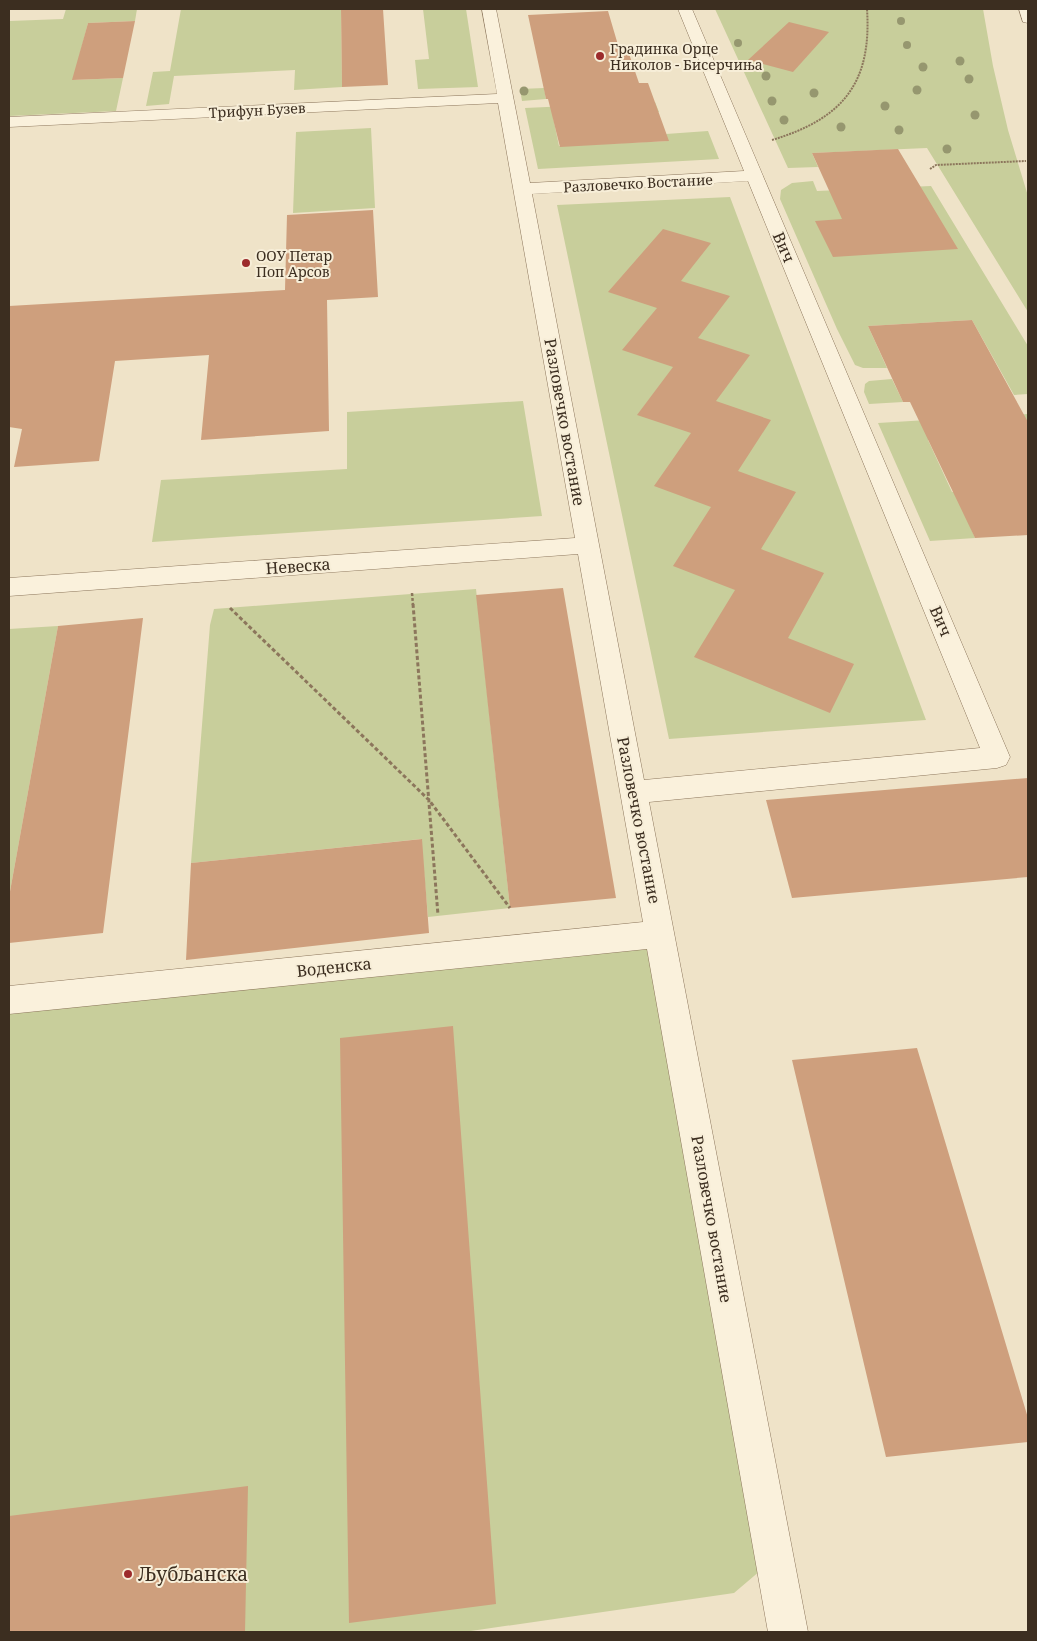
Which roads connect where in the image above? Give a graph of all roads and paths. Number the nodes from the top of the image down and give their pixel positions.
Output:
1 (489, 9) edge
2 (685, 9) edge
3 (867, 9) edge
4 (1026, 9) edge
5 (1028, 19) edge
6 (506, 98) junction
7 (9, 122) edge
8 (742, 147) junction
9 (1026, 161) dead end
10 (930, 169) dead end
11 (754, 176) junction
12 (522, 189) junction
13 (588, 545) junction
14 (9, 587) edge
15 (412, 594) dead end
16 (230, 608) dead end
17 (633, 792) junction
18 (429, 800) junction
19 (510, 908) dead end
20 (438, 915) dead end
21 (660, 934) junction
22 (9, 1000) edge
23 (788, 1632) edge

1 - 6 street, Разловечко востание
2 - 8 street, Вич
3 - 8 path
4 - 5 street
6 - 7 street, Трифун Бузев
6 - 12 street, Разловечко востание
8 - 11 street, Вич
9 - 10 path
11 - 12 street, Разловечко Востание
11 - 17 street, Вич
12 - 13 street, Разловечко востание
13 - 14 street, Невеска
13 - 17 street, Разловечко востание
15 - 18 path
16 - 18 path
17 - 21 street, Разловечко востание
18 - 19 path
18 - 20 path
21 - 22 street, Воденска
21 - 23 street, Разловечко востание

